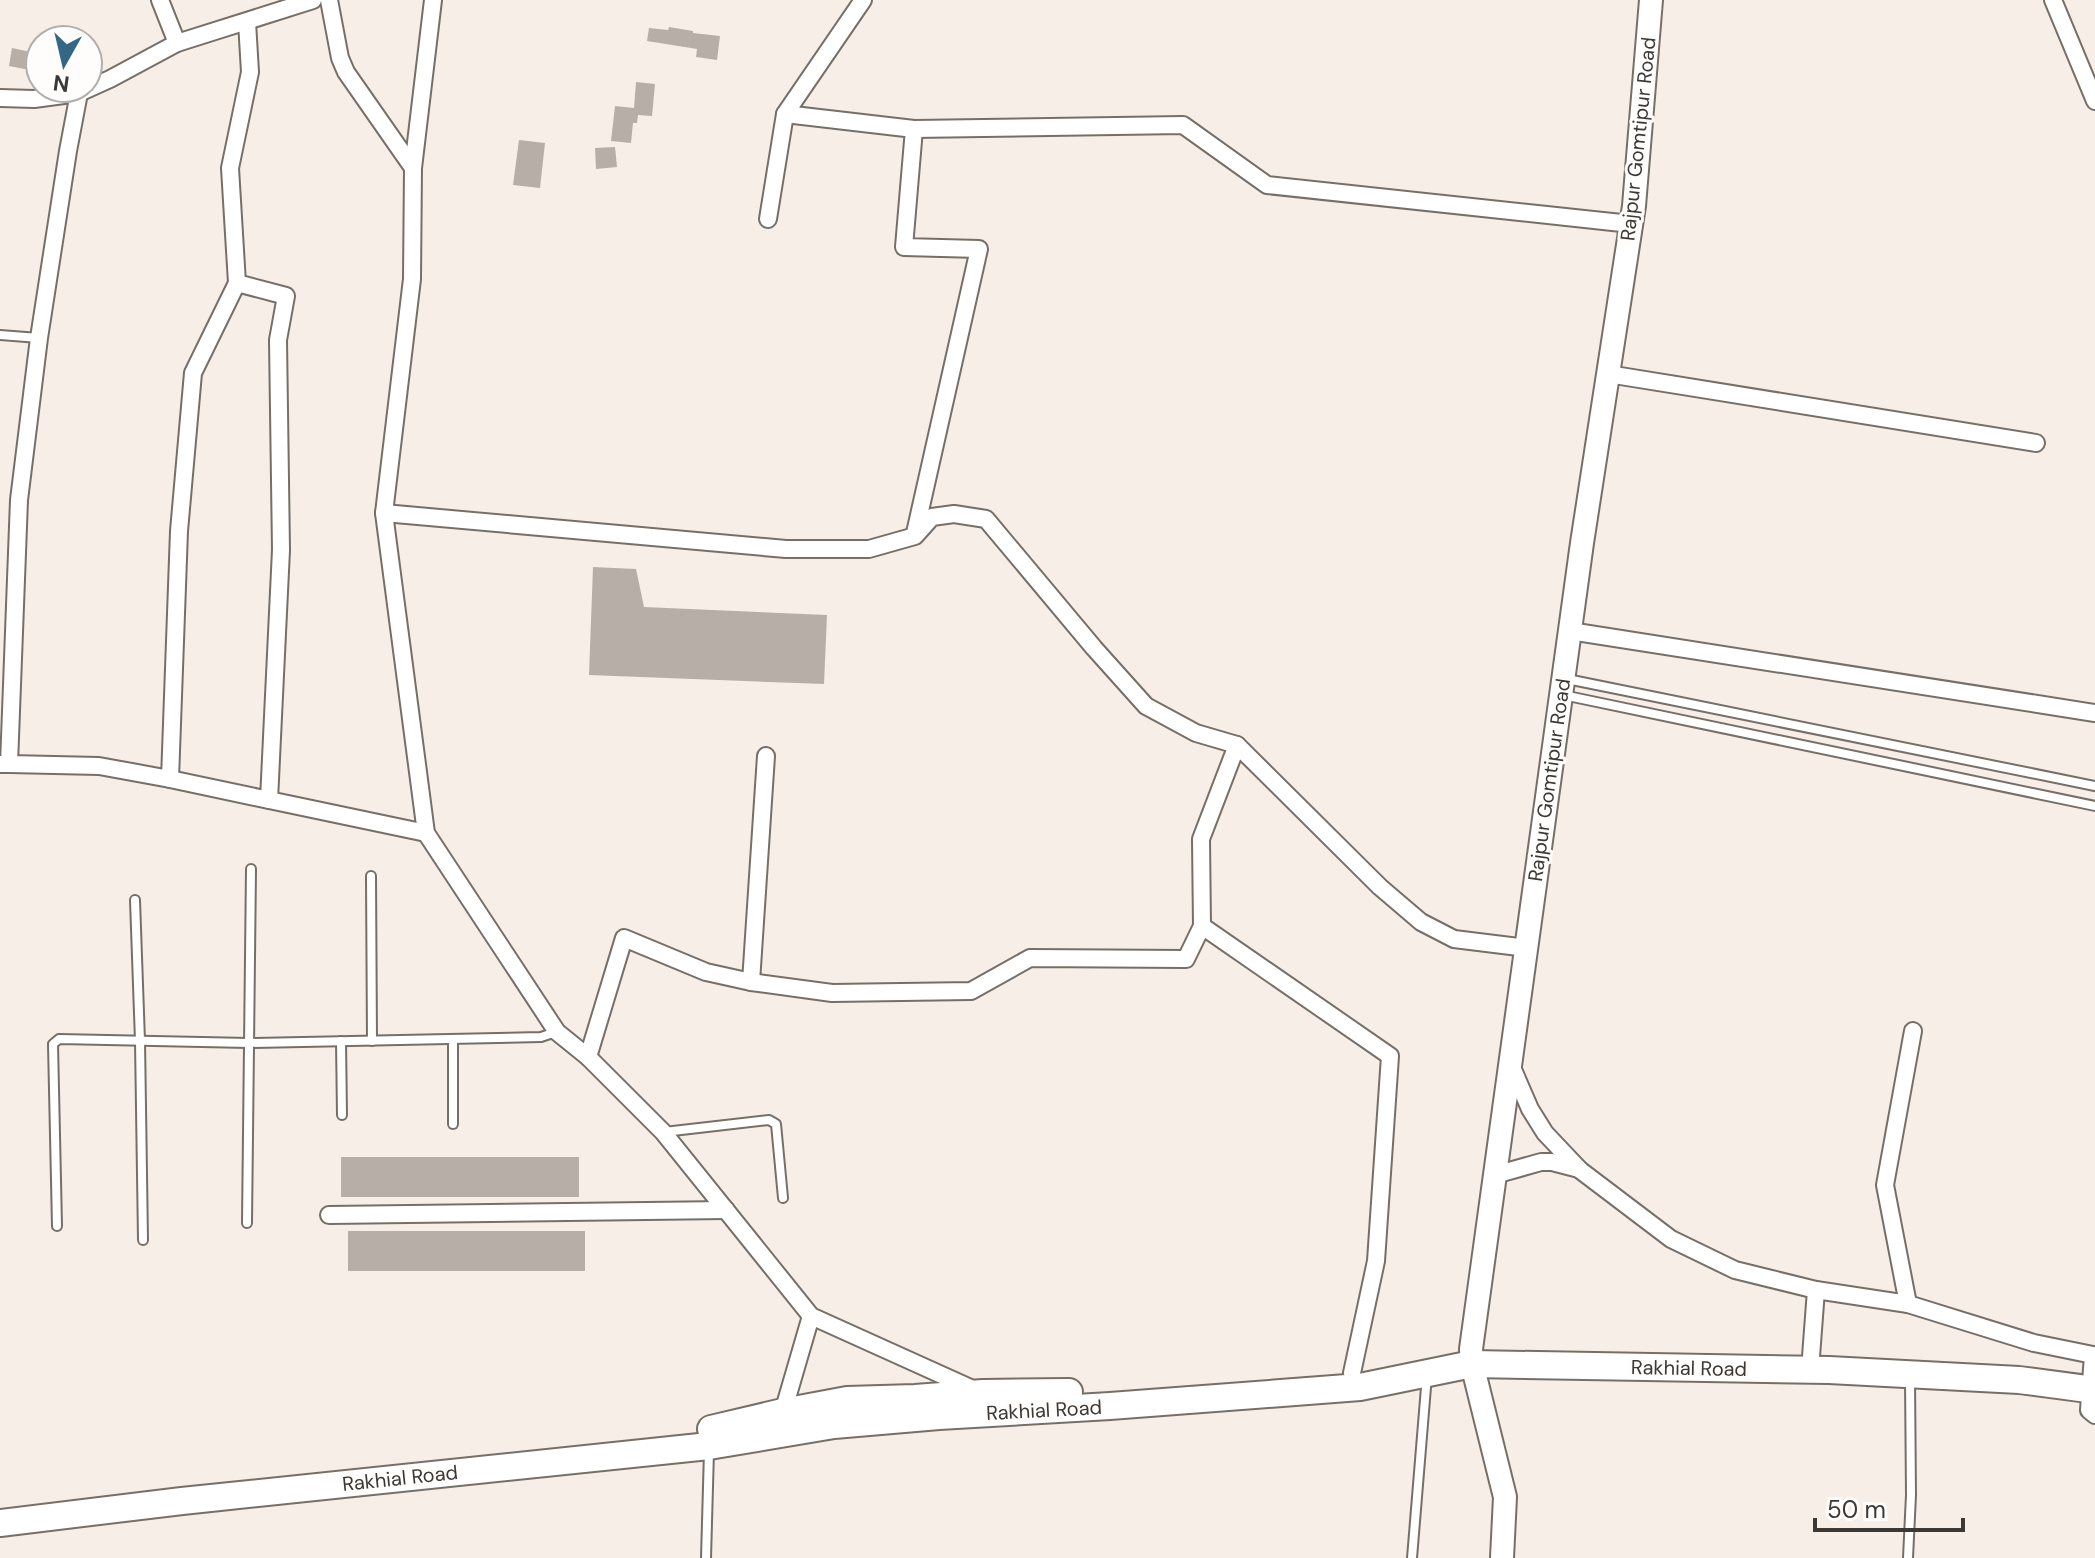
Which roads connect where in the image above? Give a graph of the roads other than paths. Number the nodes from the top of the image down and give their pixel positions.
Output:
1 (160, 0) edge
2 (313, 0) edge
3 (329, 0) edge
4 (433, 0) edge
5 (863, 0) edge
6 (1651, 0) edge
7 (2053, 0) edge
8 (247, 22) junction
9 (177, 43) junction
10 (104, 82) edge
11 (0, 98) edge
12 (24, 99) edge
13 (2095, 101) edge
14 (77, 104) edge
15 (785, 114) junction
16 (914, 129) junction
17 (413, 168) junction
18 (768, 219) dead end
19 (1631, 224) junction
20 (237, 283) junction
21 (0, 335) edge
22 (39, 338) junction
23 (1608, 374) junction
24 (2036, 443) dead end
25 (384, 513) junction
26 (915, 536) junction
27 (1570, 631) junction
28 (1562, 686) junction
29 (1722, 711) junction
30 (2095, 713) edge
31 (1718, 727) junction
32 (1825, 731) junction
33 (1237, 745) junction
34 (1822, 749) junction
35 (1923, 751) junction
36 (766, 756) dead end
37 (4, 764) edge
38 (1919, 769) junction
39 (170, 779) junction
40 (2095, 786) edge
41 (269, 800) junction
42 (2095, 806) edge
43 (426, 833) junction
44 (251, 869) dead end
45 (371, 876) dead end
46 (135, 900) dead end
47 (1202, 926) junction
48 (1527, 948) junction
49 (751, 982) junction
50 (1913, 1031) dead end
51 (557, 1032) junction
52 (453, 1039) junction
53 (140, 1041) junction
54 (341, 1041) junction
55 (372, 1041) junction
56 (249, 1043) junction
57 (588, 1057) junction
58 (1511, 1065) junction
59 (342, 1115) dead end
60 (453, 1124) dead end
61 (663, 1132) junction
62 (1580, 1170) junction
63 (1495, 1175) junction
64 (783, 1198) dead end
65 (726, 1210) junction
66 (329, 1215) dead end
67 (247, 1223) dead end
68 (57, 1226) dead end
69 (143, 1240) dead end
70 (1816, 1290) junction
71 (1908, 1304) junction
72 (811, 1316) junction
73 (2094, 1355) edge
74 (1471, 1357) junction
75 (1810, 1370) junction
76 (1352, 1373) junction
77 (1910, 1374) junction
78 (1427, 1375) junction
79 (983, 1393) junction
80 (2093, 1398) edge
81 (783, 1412) junction
82 (709, 1446) junction
83 (0, 1507) edge
84 (0, 1523) edge
85 (706, 1558) edge
86 (1412, 1558) edge
87 (1502, 1558) edge
88 (1908, 1558) edge

1 - 9 street
2 - 8 street
3 - 17 street
4 - 17 street
5 - 15 street
6 - 19 main road, Rajpur Gomtipur Road
7 - 13 street
8 - 9 street
8 - 20 street
9 - 10 street
11 - 12 street
14 - 22 street
15 - 16 street
15 - 18 street
16 - 19 street
16 - 26 street
17 - 25 street
19 - 23 main road, Rajpur Gomtipur Road
20 - 39 street
20 - 41 street
21 - 22 lane
22 - 37 street
23 - 24 street
23 - 27 main road, Rajpur Gomtipur Road
25 - 26 street
25 - 43 street
26 - 33 street
27 - 28 main road, Rajpur Gomtipur Road
27 - 30 street
28 - 29 lane
28 - 31 lane
28 - 48 main road, Rajpur Gomtipur Road
29 - 31 lane
29 - 32 lane
31 - 34 lane
32 - 34 lane
32 - 35 lane
33 - 47 street
33 - 48 street
34 - 38 lane
35 - 38 lane
35 - 40 lane
36 - 49 street
37 - 39 street
38 - 42 lane
39 - 41 street
41 - 43 street
43 - 51 street
44 - 56 lane
45 - 55 lane
46 - 53 lane
47 - 49 street
47 - 76 street
48 - 58 main road, Rajpur Gomtipur Road
49 - 57 street
50 - 71 street
51 - 52 lane
51 - 57 street
52 - 55 lane
52 - 60 lane
53 - 56 lane
53 - 68 lane
53 - 69 lane
54 - 55 lane
54 - 56 lane
54 - 59 lane
56 - 67 lane
57 - 61 street
58 - 62 street
58 - 63 main road, Rajpur Gomtipur Road
61 - 64 lane
61 - 65 street
62 - 63 street
62 - 70 street
63 - 74 main road, Rajpur Gomtipur Road
65 - 66 street
65 - 72 street
70 - 71 street
70 - 75 street
71 - 73 street
72 - 79 street
72 - 81 street
73 - 80 street
74 - 75 main road, Rakhial Road
74 - 76 main road, Rakhial Road
74 - 78 main road, Rakhial Road
74 - 87 main road, Rajpur Gomtipur Road
75 - 77 main road, Rakhial Road
76 - 79 main road, Rakhial Road
77 - 80 main road, Rakhial Road
77 - 88 lane
78 - 82 main road, Rakhial Road
78 - 86 lane
79 - 81 main road, Rakhial Road
81 - 83 main road, Rakhial Road
82 - 84 main road, Rakhial Road
82 - 85 lane

